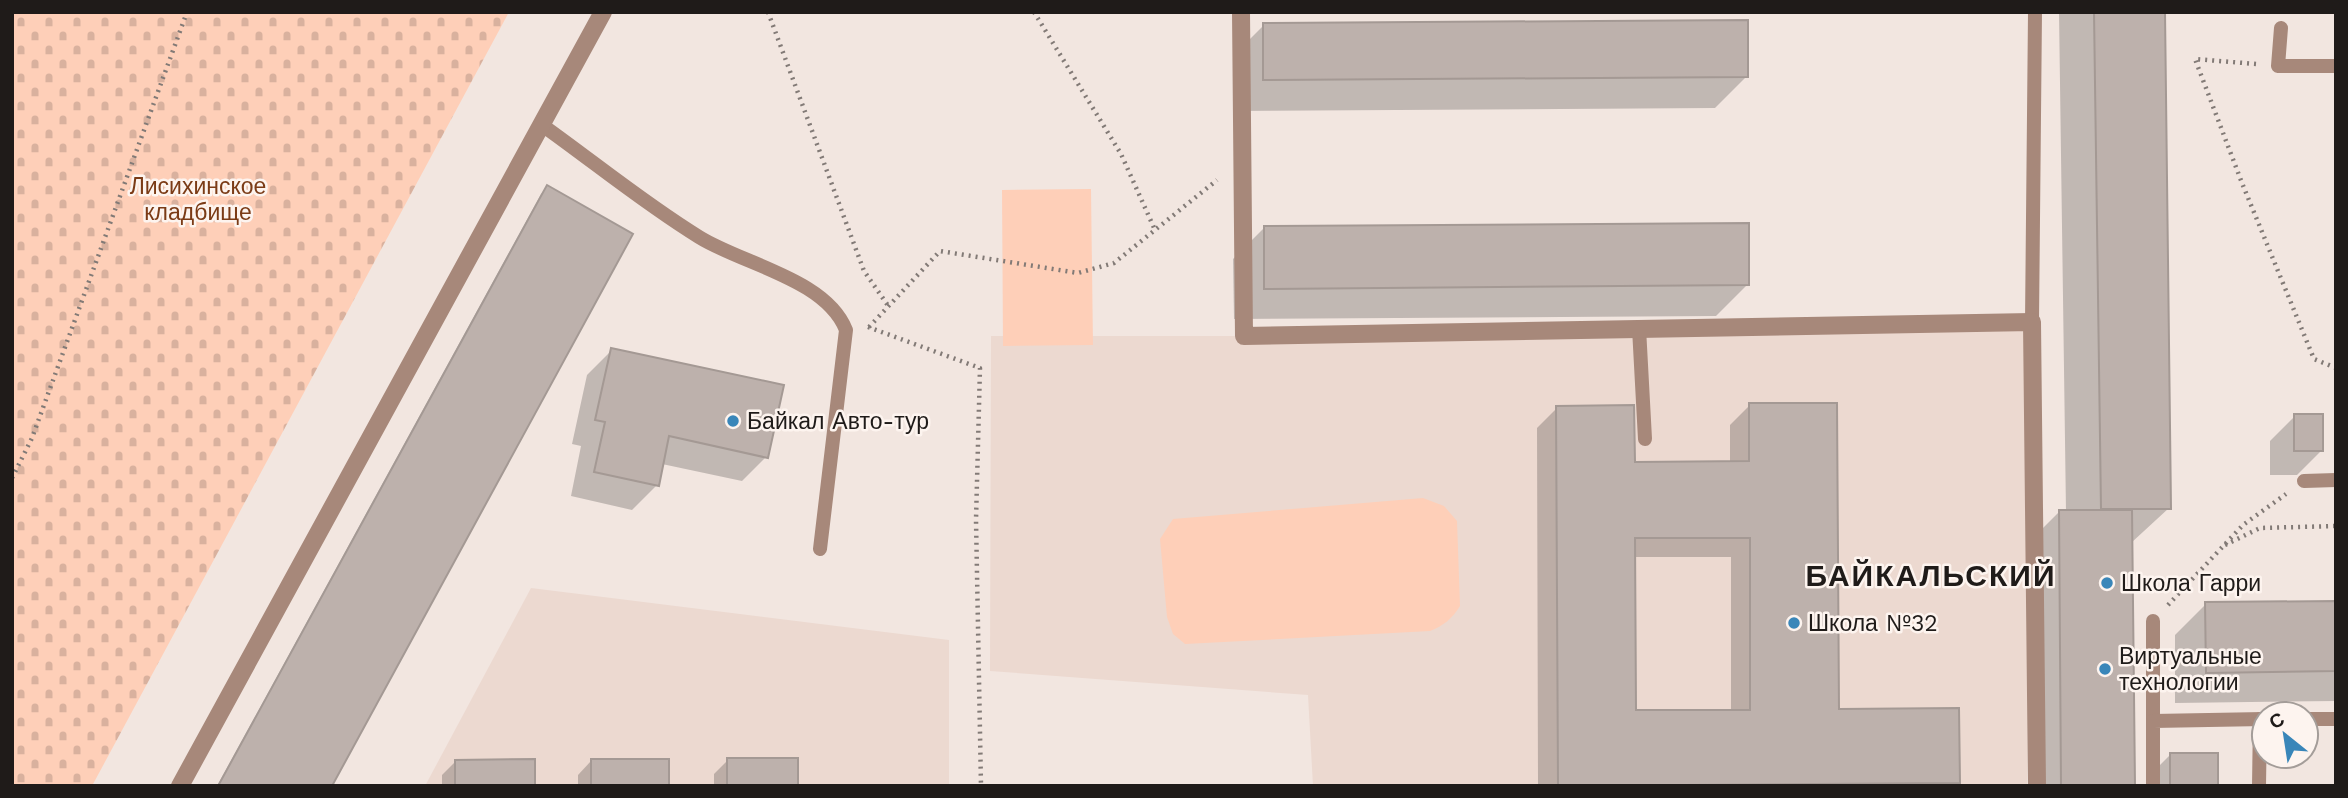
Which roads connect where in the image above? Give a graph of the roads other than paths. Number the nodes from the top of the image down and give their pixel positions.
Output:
1 (603, 12) edge
2 (1241, 12) edge
3 (2035, 12) edge
4 (2281, 28) dead end
5 (2336, 66) edge
6 (542, 125) junction
7 (2032, 321) junction
8 (1639, 328) junction
9 (1645, 439) dead end
10 (2304, 481) road end
11 (2336, 481) edge
12 (820, 549) dead end
13 (2153, 621) road end
14 (2250, 719) edge
15 (2153, 721) junction
16 (180, 786) edge
17 (2037, 786) edge
18 (2153, 786) edge

1 - 6 street
2 - 8 street
3 - 7 lane
4 - 5 lane
6 - 12 lane
6 - 16 street
7 - 8 street
7 - 17 street
8 - 9 lane
10 - 11 lane
13 - 15 lane
14 - 15 lane
15 - 18 lane

